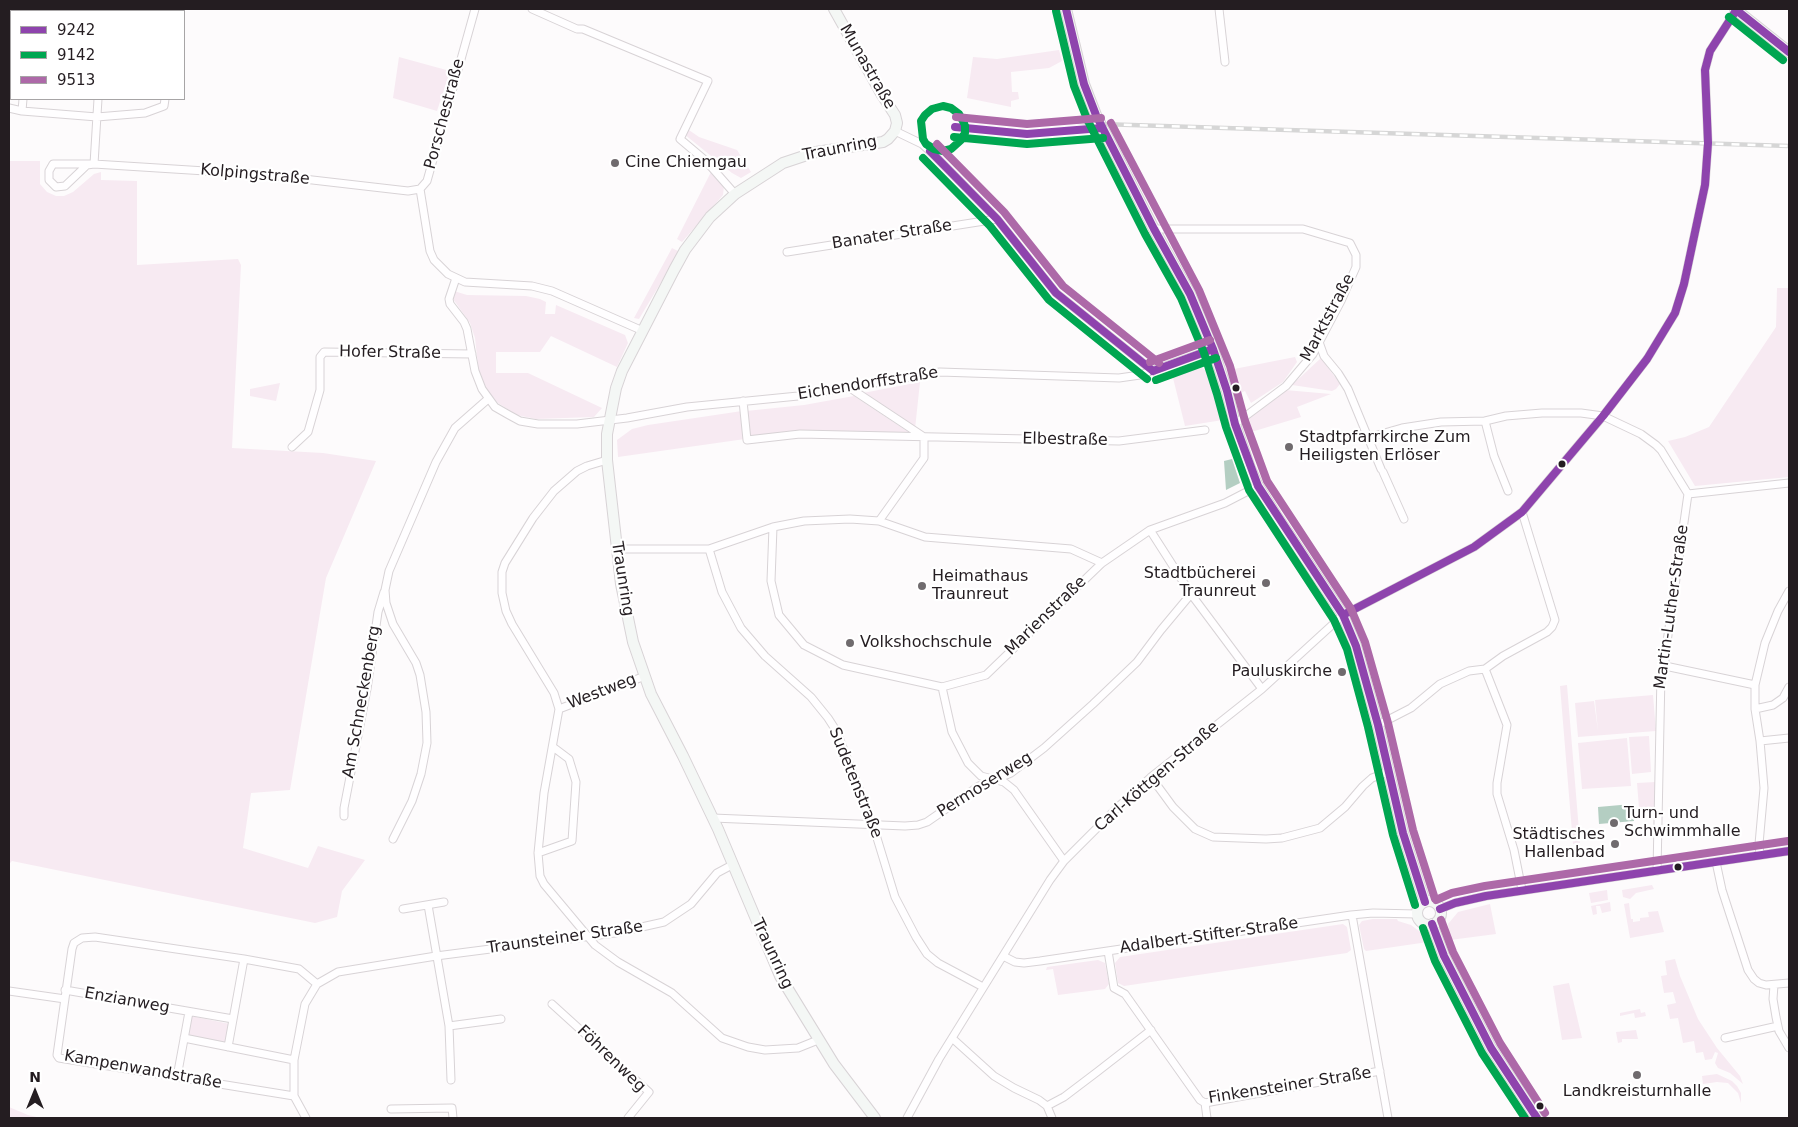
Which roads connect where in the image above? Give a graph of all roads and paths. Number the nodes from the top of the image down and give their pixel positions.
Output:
1 (475, 9) edge
2 (532, 9) edge
3 (834, 9) edge
4 (1066, 9) edge
5 (1219, 9) edge
6 (1736, 9) edge
7 (1789, 52) edge
8 (1225, 62) dead end
9 (23, 100) edge
10 (98, 100) edge
11 (165, 100) edge
12 (9, 108) edge
13 (22, 111) junction
14 (97, 117) junction
15 (895, 131) junction
16 (92, 164) junction
17 (420, 189) junction
18 (734, 194) junction
19 (997, 219) junction
20 (1154, 229) junction
21 (787, 252) dead end
22 (456, 278) junction
23 (642, 331) junction
24 (1319, 342) junction
25 (1214, 348) junction
26 (472, 354) junction
27 (1153, 371) junction
28 (850, 388) junction
29 (488, 399) junction
30 (743, 401) junction
31 (1603, 416) junction
32 (609, 420) junction
33 (1484, 420) junction
34 (1235, 424) junction
35 (1205, 430) dead end
36 (924, 437) junction
37 (1367, 438) junction
38 (292, 448) dead end
39 (607, 460) junction
40 (1789, 483) edge
41 (1258, 486) junction
42 (1508, 491) dead end
43 (1688, 494) junction
44 (1522, 512) junction
45 (1404, 518) dead end
46 (878, 521) junction
47 (773, 527) junction
48 (1150, 530) junction
49 (616, 549) junction
50 (710, 549) junction
51 (1102, 563) junction
52 (385, 590) junction
53 (1789, 591) edge
54 (1191, 594) junction
55 (1343, 615) junction
56 (1665, 666) junction
57 (1485, 669) junction
58 (645, 676) junction
59 (1755, 685) junction
60 (942, 687) junction
61 (1789, 687) edge
62 (1262, 689) junction
63 (560, 709) junction
64 (1755, 709) junction
65 (1378, 726) junction
66 (1789, 738) edge
67 (1760, 741) junction
68 (553, 748) junction
69 (1388, 772) junction
70 (1151, 777) junction
71 (993, 780) junction
72 (344, 816) dead end
73 (712, 818) junction
74 (873, 825) junction
75 (393, 839) dead end
76 (1789, 851) edge
77 (538, 853) junction
78 (1760, 856) junction
79 (1064, 861) junction
80 (1716, 862) junction
81 (732, 865) junction
82 (1657, 871) junction
83 (1522, 890) junction
84 (444, 902) dead end
85 (1425, 902) junction
86 (428, 905) junction
87 (1440, 908) junction
88 (403, 909) dead end
89 (1417, 914) junction
90 (1352, 915) junction
91 (1432, 924) junction
92 (588, 937) junction
93 (1108, 951) junction
94 (436, 956) junction
95 (1003, 956) junction
96 (244, 959) junction
97 (1789, 982) edge
98 (318, 984) junction
99 (1774, 985) junction
100 (983, 987) junction
101 (65, 990) junction
102 (9, 991) edge
103 (65, 999) junction
104 (552, 1004) dead end
105 (189, 1012) junction
106 (233, 1019) junction
107 (501, 1019) dead end
108 (448, 1026) junction
109 (1778, 1026) junction
110 (1151, 1030) junction
111 (184, 1038) junction
112 (952, 1038) junction
113 (1725, 1038) dead end
114 (818, 1040) junction
115 (228, 1047) junction
116 (1789, 1048) edge
117 (294, 1060) junction
118 (1380, 1071) junction
119 (177, 1078) junction
120 (451, 1080) dead end
121 (294, 1096) junction
122 (1205, 1103) junction
123 (1047, 1106) junction
124 (391, 1109) dead end
125 (306, 1118) edge
126 (453, 1118) edge
127 (628, 1118) edge
128 (875, 1118) edge
129 (907, 1118) edge
130 (1052, 1118) edge
131 (1207, 1118) edge
132 (1388, 1118) edge
133 (1537, 1118) edge

1 - 17 street, Porschestraße
2 - 18 street
3 - 15 street, Munastraße
4 - 20 street
5 - 8 street
6 - 7 street
6 - 31 street, Carl-Köttgen-Straße
9 - 13 street
10 - 14 street
11 - 14 street
12 - 13 street
13 - 14 street
14 - 16 street
15 - 18 street, Traunring
15 - 19 street, Munastraße
16 - 16 street, Kolpingstraße
16 - 17 street, Kolpingstraße
17 - 22 street, Porschestraße
18 - 23 street, Traunring
19 - 21 street, Banater Straße
19 - 27 street, Munastraße
20 - 24 street, Marktstraße
20 - 25 street
22 - 23 street, Porschestraße
22 - 26 street
23 - 32 street, Traunring
24 - 34 street, Marktstraße
24 - 37 street
25 - 27 street, Eichendorffstraße
25 - 34 street
26 - 29 street
26 - 38 street, Hofer Straße
27 - 28 street, Eichendorffstraße
28 - 30 street, Eichendorffstraße
28 - 36 street
29 - 32 street
29 - 52 street, Am Schneckenberg
30 - 32 street, Eichendorffstraße
30 - 36 street, Elbestraße
31 - 33 street
31 - 43 street
31 - 44 street, Carl-Köttgen-Straße
32 - 39 street, Traunring
33 - 37 street
33 - 42 street
34 - 41 street
35 - 36 street, Elbestraße
36 - 46 street
37 - 45 street
39 - 49 street, Traunring
39 - 63 street
40 - 43 street
41 - 48 street, Marienstraße
41 - 55 street
43 - 56 street, Martin-Luther-Straße
44 - 55 street, Carl-Köttgen-Straße
44 - 57 street
46 - 47 street
46 - 51 street
47 - 50 street
47 - 60 street, Marienstraße
48 - 51 street, Marienstraße
48 - 54 street
49 - 50 street
49 - 58 street, Traunring
50 - 74 street, Sudetenstraße
51 - 60 street, Marienstraße
52 - 72 street, Am Schneckenberg
52 - 75 street
53 - 59 street
54 - 62 street
54 - 71 street, Permoserweg
55 - 62 street, Carl-Köttgen-Straße
55 - 65 street
56 - 59 street
56 - 82 street, Martin-Luther-Straße
57 - 65 street
57 - 83 street
58 - 63 street, Westweg
58 - 73 street, Traunring
59 - 64 street
60 - 71 street
61 - 64 street
62 - 70 street, Carl-Köttgen-Straße
63 - 68 street
64 - 67 street
65 - 69 street
66 - 67 street
67 - 78 street
68 - 77 street
68 - 77 street
69 - 70 street
69 - 85 street
70 - 79 street, Carl-Köttgen-Straße
71 - 74 street, Permoserweg
71 - 79 street
73 - 74 street, Permoserweg
73 - 81 street, Traunring
74 - 100 street, Sudetenstraße
76 - 78 street
77 - 92 street
78 - 80 street
79 - 95 street, Carl-Köttgen-Straße
80 - 82 street
80 - 99 street
81 - 92 street, Traunsteiner Straße
81 - 114 street, Traunring
82 - 83 street
83 - 87 street
84 - 86 street
85 - 87 street
85 - 89 street
86 - 88 street
86 - 94 street
87 - 91 street
89 - 90 street, Adalbert-Stifter-Straße
89 - 91 street
90 - 93 street, Adalbert-Stifter-Straße
90 - 118 street
91 - 133 street
92 - 94 street, Traunsteiner Straße
92 - 114 street
93 - 95 street, Adalbert-Stifter-Straße
93 - 110 street, Finkensteiner Straße
94 - 98 street, Traunsteiner Straße
94 - 108 street
95 - 100 street, Carl-Köttgen-Straße
96 - 98 street, Kampenwandstraße
96 - 101 street, Kampenwandstraße
96 - 106 street
97 - 99 street
98 - 117 street, Traunsteiner Straße
99 - 109 street
100 - 112 street, Carl-Köttgen-Straße
101 - 103 street, Kampenwandstraße
101 - 105 street, Enzianweg
102 - 103 street
103 - 119 street, Kampenwandstraße
104 - 127 street, Föhrenweg
105 - 106 street, Enzianweg
105 - 111 street, Enzianweg
106 - 115 street
107 - 108 street
108 - 120 street
109 - 113 street
109 - 116 street
110 - 122 street, Finkensteiner Straße
110 - 123 street
111 - 115 street
111 - 119 street, Enzianweg
112 - 123 street
112 - 129 street, Carl-Köttgen-Straße
114 - 128 street, Traunring
115 - 117 street
117 - 121 street, Traunsteiner Straße
118 - 122 street, Finkensteiner Straße
118 - 132 street
119 - 121 street, Kampenwandstraße
121 - 125 street, Traunsteiner Straße
122 - 131 street
123 - 130 street
124 - 126 street

